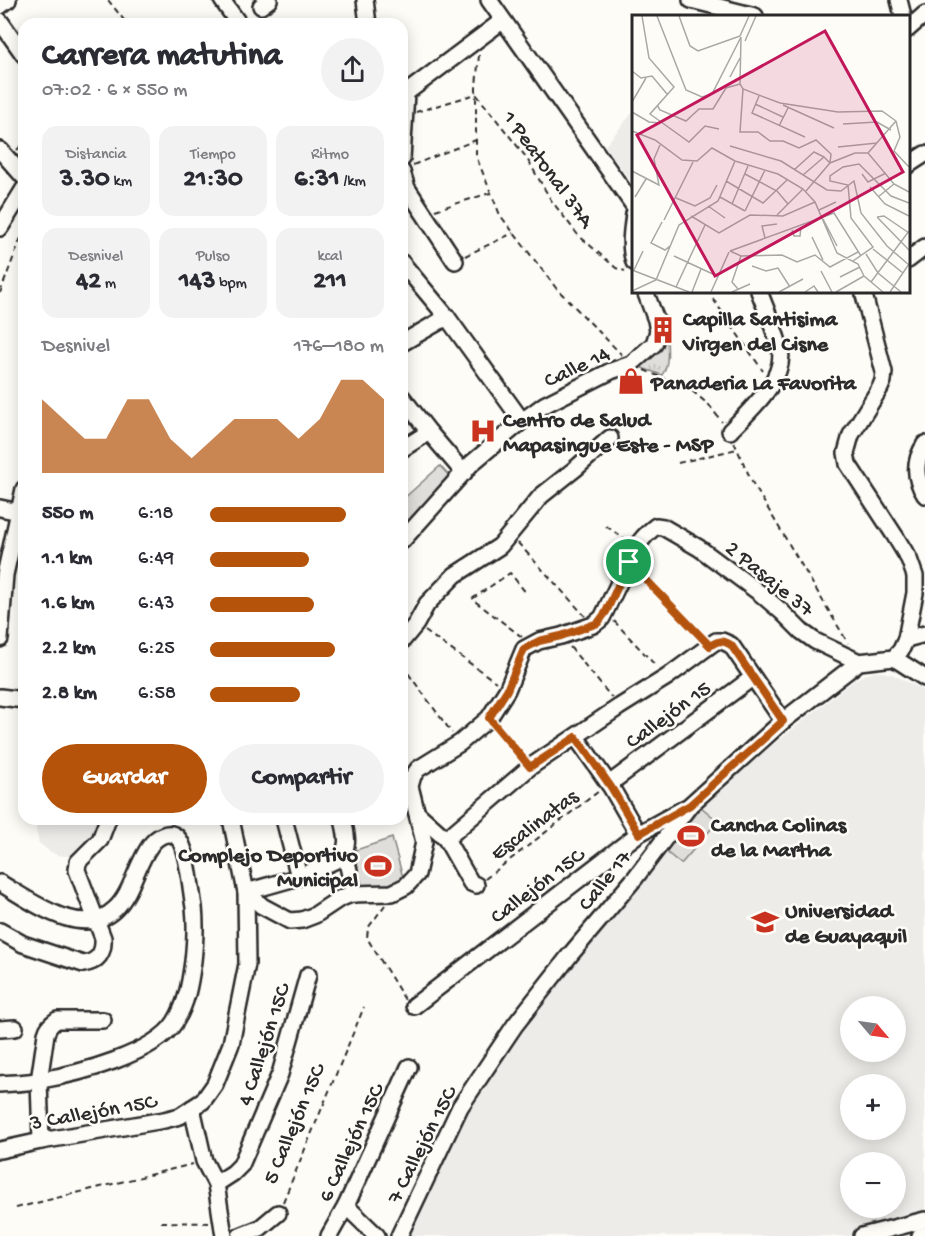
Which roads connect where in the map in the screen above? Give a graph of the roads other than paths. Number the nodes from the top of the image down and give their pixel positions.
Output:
1 (8, 0) edge
2 (222, 0) edge
3 (365, 0) edge
4 (489, 0) edge
5 (691, 0) edge
6 (900, 0) edge
7 (0, 6) edge
8 (925, 14) edge
9 (751, 15) edge
10 (903, 15) edge
11 (235, 18) edge
12 (367, 18) edge
13 (0, 21) edge
14 (502, 21) junction
15 (910, 28) edge
16 (18, 46) edge
17 (408, 92) edge
18 (0, 150) edge
19 (18, 170) edge
20 (408, 190) edge
21 (18, 199) edge
22 (632, 203) edge
23 (0, 228) edge
24 (632, 229) edge
25 (925, 247) edge
26 (910, 259) edge
27 (455, 261) road end
28 (630, 266) edge
29 (408, 270) edge
30 (645, 292) edge
31 (759, 292) edge
32 (864, 292) edge
33 (447, 317) junction
34 (408, 340) edge
35 (408, 405) edge
36 (522, 421) junction
37 (729, 431) dead end
38 (429, 432) junction
39 (610, 438) dead end
40 (925, 444) edge
41 (408, 445) edge
42 (464, 474) junction
43 (925, 495) edge
44 (0, 508) edge
45 (18, 512) edge
46 (18, 516) edge
47 (408, 535) edge
48 (3, 568) edge
49 (408, 634) edge
50 (925, 634) edge
51 (0, 639) edge
52 (906, 639) junction
53 (894, 658) junction
54 (859, 662) junction
55 (752, 678) junction
56 (925, 678) edge
57 (0, 696) edge
58 (18, 699) edge
59 (783, 721) junction
60 (576, 737) junction
61 (609, 784) junction
62 (690, 805) junction
63 (417, 813) junction
64 (106, 825) edge
65 (232, 825) edge
66 (286, 825) edge
67 (344, 825) edge
68 (639, 834) junction
69 (446, 839) junction
70 (345, 852) junction
71 (299, 878) junction
72 (0, 883) edge
73 (476, 885) road end
74 (246, 892) junction
75 (354, 894) junction
76 (95, 921) junction
77 (0, 931) edge
78 (308, 975) dead end
79 (414, 1006) road end
80 (103, 1020) dead end
81 (409, 1067) dead end
82 (483, 1072) joint
83 (39, 1081) junction
84 (0, 1084) edge
85 (192, 1108) junction
86 (41, 1141) junction
87 (0, 1150) edge
88 (216, 1184) junction
89 (346, 1206) junction
90 (278, 1213) road end
91 (925, 1220) edge
92 (223, 1230) edge
93 (925, 1235) edge
94 (240, 1236) edge
95 (329, 1236) edge
96 (377, 1236) edge
97 (399, 1236) edge
98 (862, 1236) edge
99 (920, 1236) edge

1 - 7 street
2 - 11 street
3 - 12 street
4 - 14 street
5 - 9 street
6 - 10 street
8 - 15 street
13 - 16 street
14 - 17 street
14 - 22 street
18 - 19 street
20 - 27 street
21 - 23 street
24 - 28 street
25 - 26 street
29 - 33 street
30 - 36 street, Calle 14
31 - 37 street
32 - 52 street
33 - 34 street
33 - 36 street
35 - 38 street
36 - 42 street, Calle 14
38 - 41 street
38 - 42 street
39 - 49 street
40 - 43 street
42 - 47 street, Calle 14
44 - 45 street
46 - 48 street
48 - 51 street
50 - 52 street
52 - 53 street
53 - 54 street
53 - 56 street
54 - 59 street, Calle 17
54 - 63 street, 2 Pasaje 37
55 - 59 street
55 - 60 street
55 - 61 street, Callejón 15
57 - 58 street
59 - 62 street, Calle 17
60 - 61 street
60 - 69 street
61 - 68 street
62 - 68 street, Callejón 15C
62 - 82 street, Calle 17
63 - 69 street
63 - 75 street
64 - 76 street
65 - 74 street
66 - 71 street
67 - 70 street
68 - 79 street, Callejón 15C
69 - 73 street
70 - 71 street
70 - 75 street
71 - 74 street
72 - 76 street
74 - 75 street
74 - 85 street
76 - 77 street
76 - 83 street
78 - 88 street, 4 Callejón 15C
80 - 83 street
81 - 89 street, 6 Callejón 15C
82 - 97 street, 7 Callejón 15C
83 - 84 street
83 - 86 street
85 - 86 street, 3 Callejón 15C
85 - 88 street
86 - 87 street, 3 Callejón 15C
88 - 92 street
89 - 95 street, 6 Callejón 15C
89 - 96 street
90 - 94 street, 5 Callejón 15C
91 - 98 street
93 - 99 street

